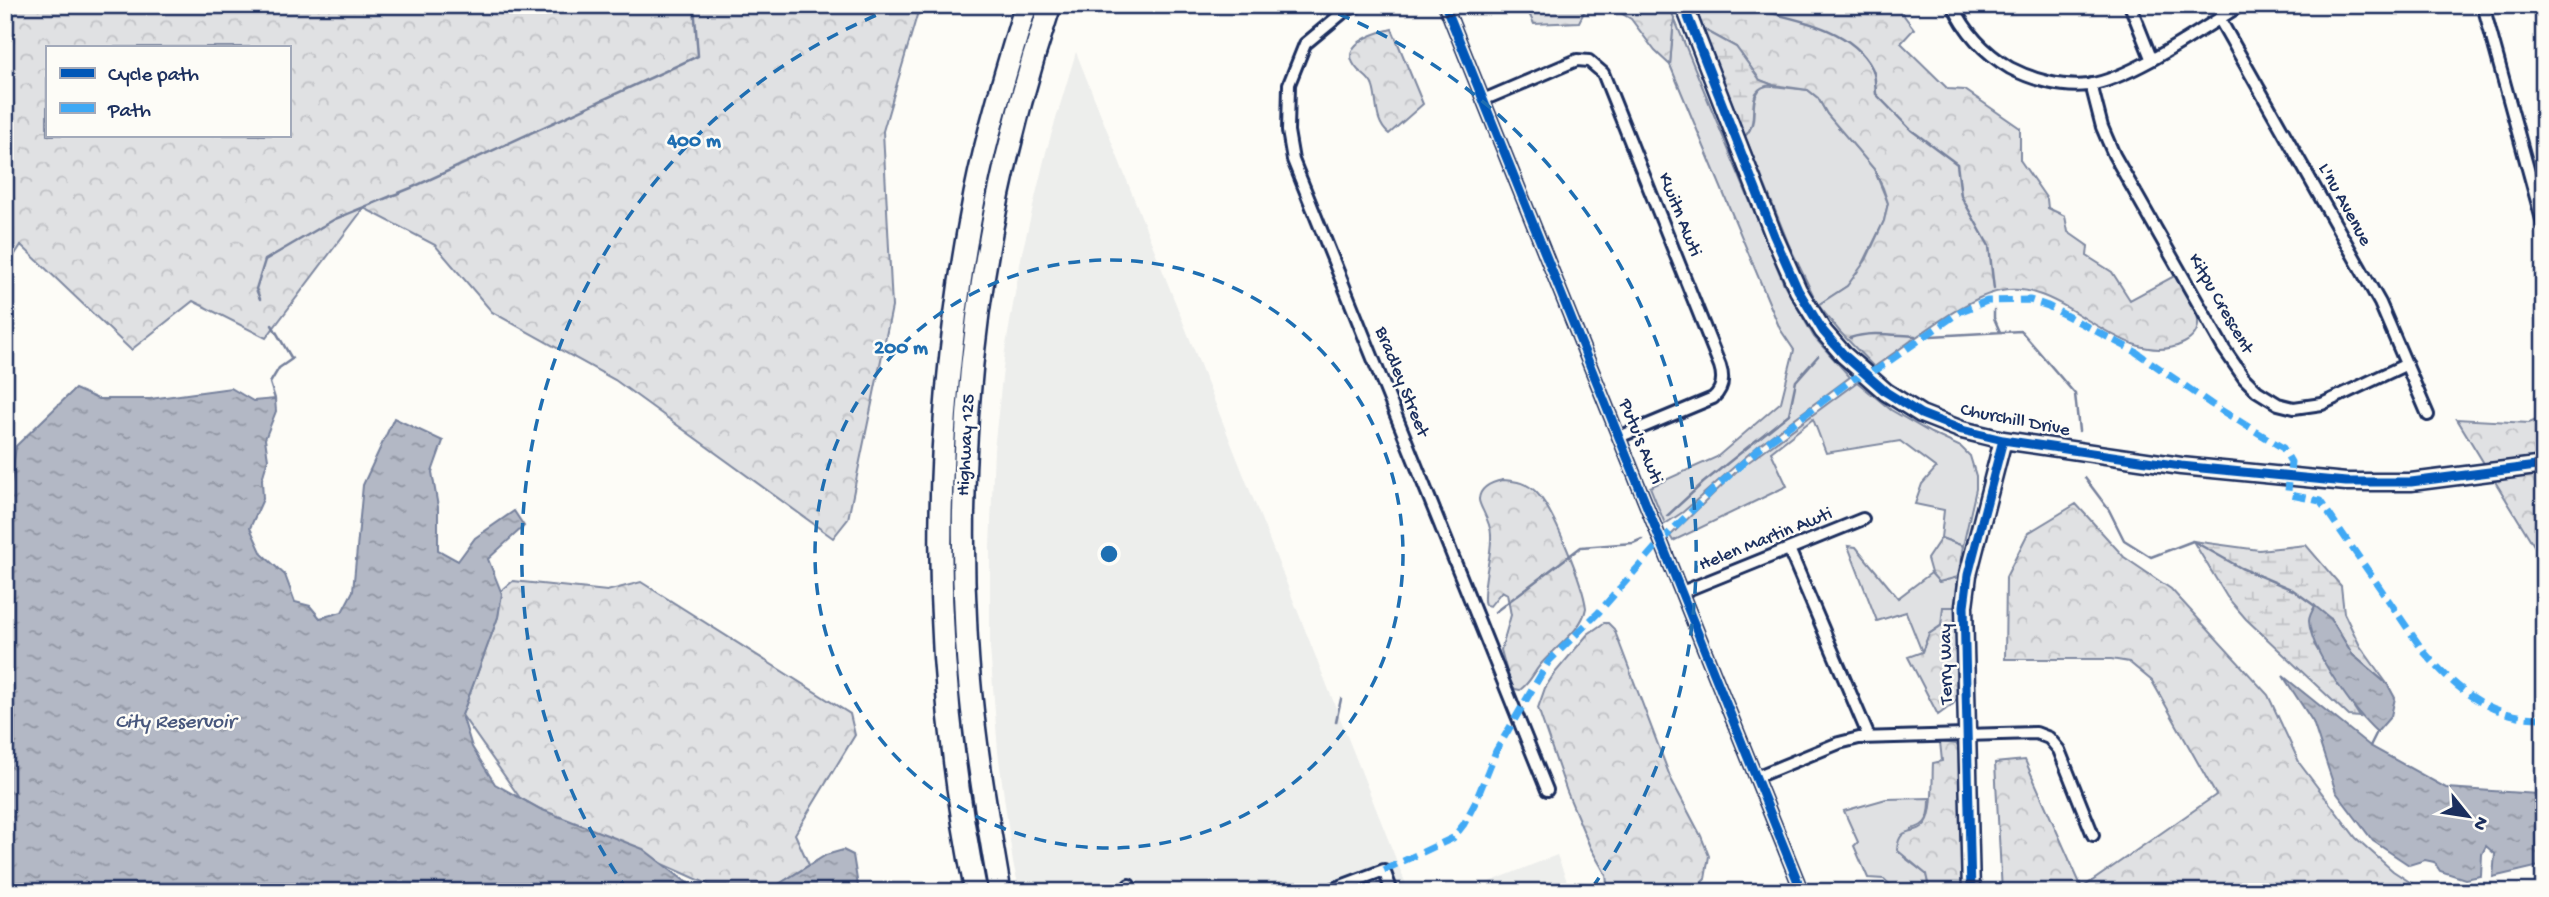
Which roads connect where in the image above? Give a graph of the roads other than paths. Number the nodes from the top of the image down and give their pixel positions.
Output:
1 (1024, 5) edge
2 (1052, 5) edge
3 (1360, 5) edge
4 (1445, 5) edge
5 (1684, 5) edge
6 (1953, 5) edge
7 (2130, 5) edge
8 (2241, 5) edge
9 (2483, 5) edge
10 (2219, 18) junction
11 (2151, 58) junction
12 (2091, 84) junction
13 (1483, 100) junction
14 (2544, 227) edge
15 (2407, 364) junction
16 (2428, 415) dead end
17 (1619, 437) junction
18 (2003, 440) junction
19 (2544, 465) edge
20 (1863, 519) dead end
21 (1789, 549) junction
22 (1682, 592) junction
23 (1965, 734) junction
24 (1869, 737) junction
25 (1756, 777) junction
26 (1547, 790) dead end
27 (2093, 835) dead end
28 (976, 892) edge
29 (1000, 892) edge
30 (1325, 892) edge
31 (1392, 892) edge
32 (1802, 892) edge
33 (1971, 892) edge

1 - 28 highway, Highway 125
2 - 29 highway, Highway 125
3 - 26 street, Bradley Street
4 - 13 street, Putu's Awti
5 - 18 main road, Churchill Drive
6 - 12 street
7 - 11 street
8 - 10 street
9 - 14 street
10 - 11 street
10 - 15 street, L'nu Avenue
11 - 12 street
12 - 15 street, Kitpu Crescent
13 - 17 street, Putu's Awti
13 - 17 street, Kwitn Awti
15 - 16 street, L'nu Avenue
17 - 22 street, Putu's Awti
18 - 19 main road, Churchill Drive
18 - 23 main road, Terry Way
20 - 21 street, Helen Martin Awti
21 - 22 street, Helen Martin Awti
21 - 24 street
22 - 25 street, Putu's Awti
23 - 24 street
23 - 27 street
23 - 33 main road, Terry Way
24 - 25 street
25 - 32 street, Putu's Awti
30 - 31 street

